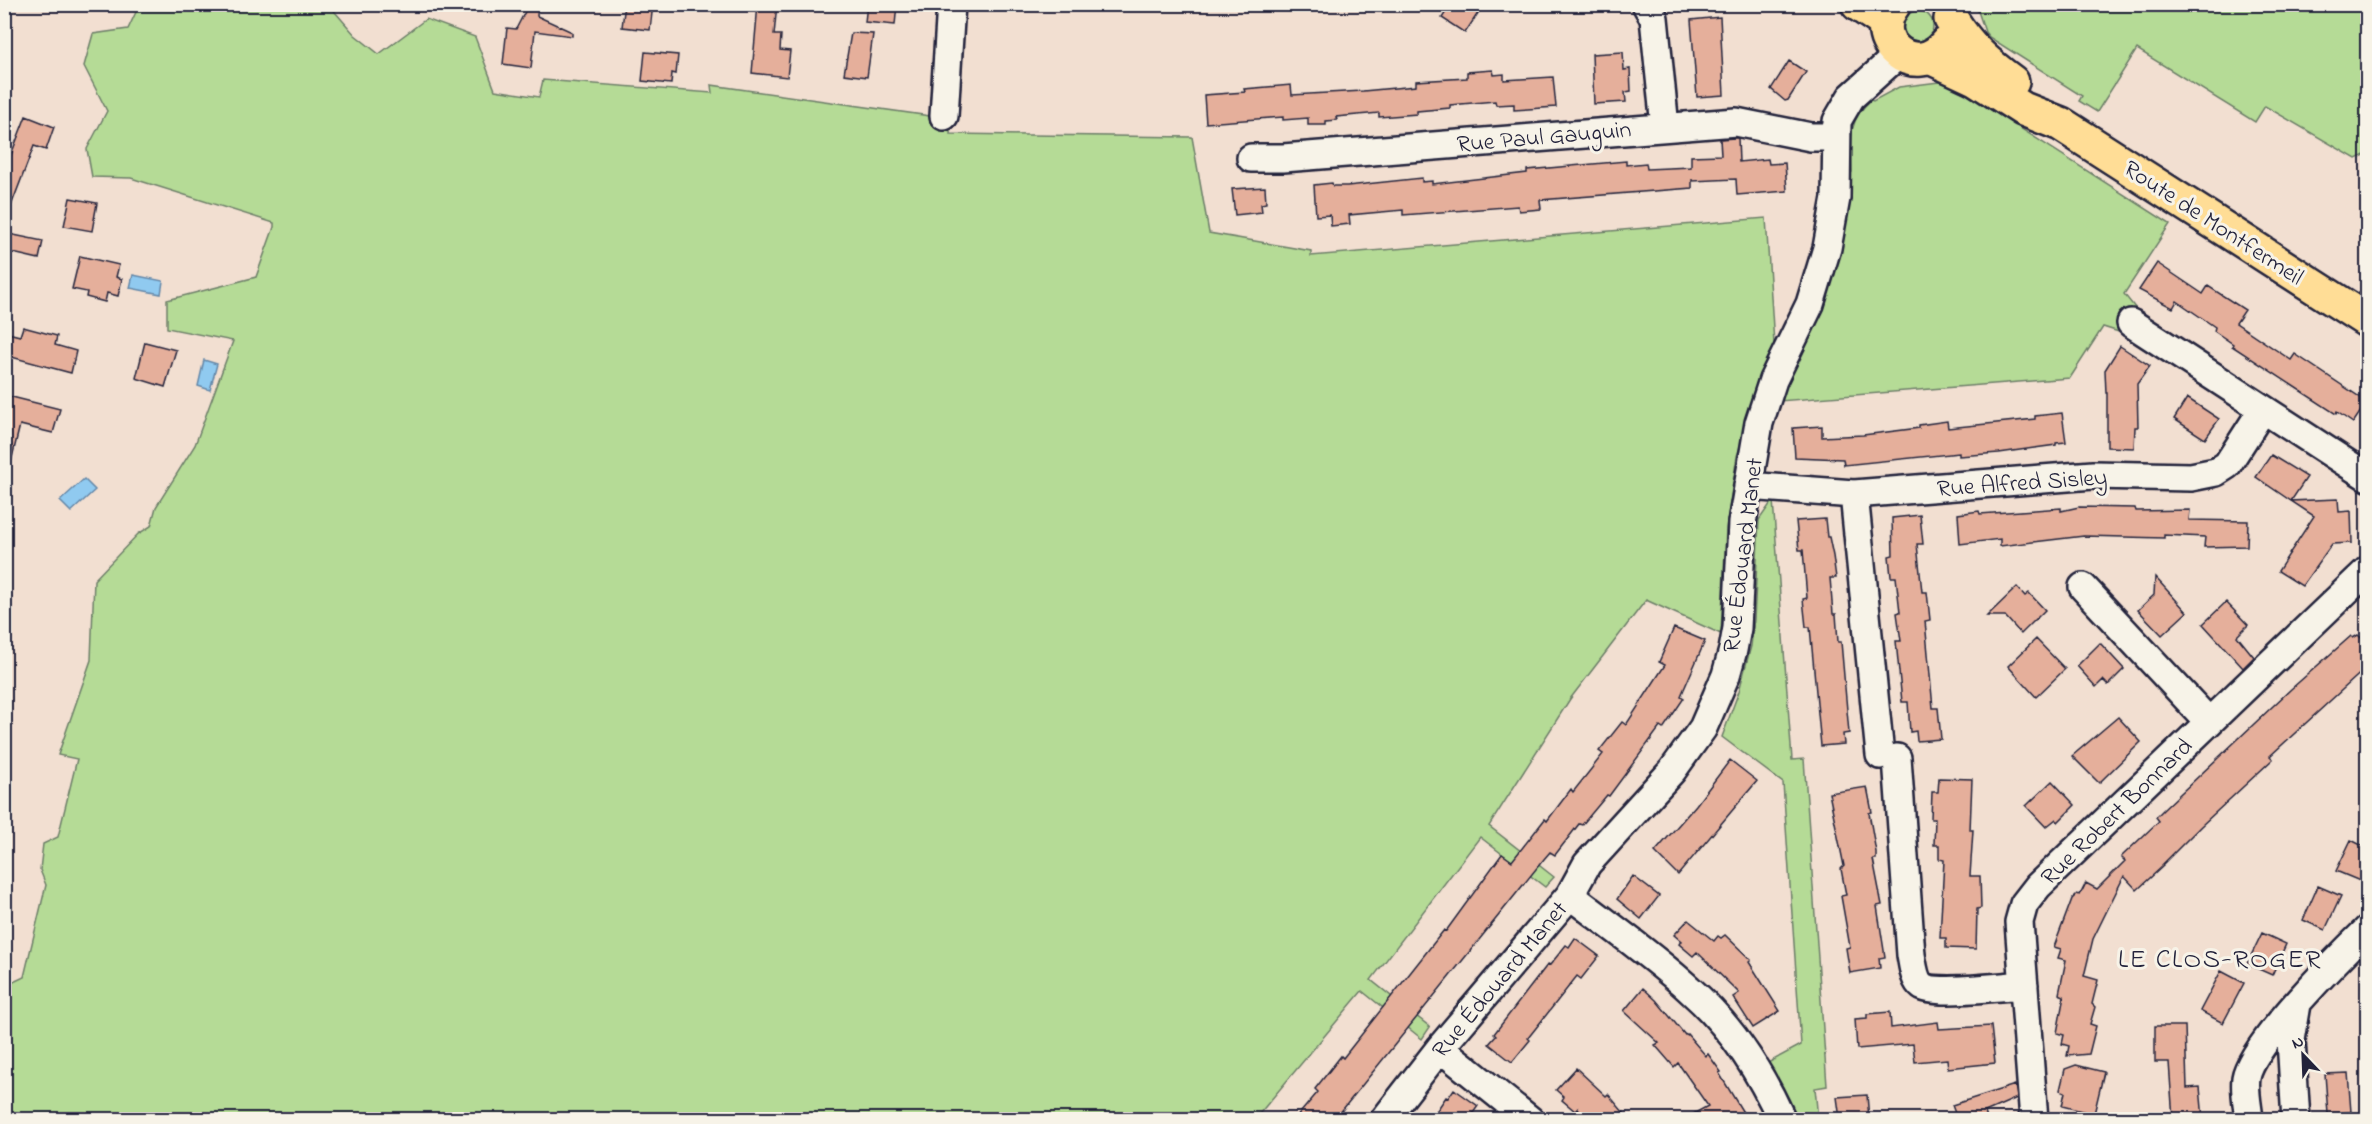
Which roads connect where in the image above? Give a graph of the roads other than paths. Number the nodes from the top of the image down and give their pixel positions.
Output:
1 (951, 4) edge
2 (1646, 4) edge
3 (1879, 10) edge
4 (1946, 12) edge
5 (1915, 56) junction
6 (944, 116) dead end
7 (2061, 124) junction
8 (1665, 127) junction
9 (1836, 137) junction
10 (1251, 158) dead end
11 (2367, 321) edge
12 (2131, 323) dead end
13 (2263, 409) junction
14 (2367, 477) edge
15 (1748, 486) junction
16 (1854, 494) junction
17 (2367, 570) edge
18 (2083, 587) dead end
19 (2209, 722) junction
20 (1570, 895) junction
21 (2367, 929) edge
22 (2024, 985) junction
23 (2297, 1003) junction
24 (1440, 1048) junction
25 (1384, 1119) edge
26 (1530, 1119) edge
27 (1782, 1119) edge
28 (2034, 1119) edge
29 (2249, 1119) edge
30 (2296, 1119) edge

1 - 6 street
2 - 8 street
3 - 5 main road
4 - 5 main road
4 - 7 main road, Route de Montfermeil
5 - 7 main road, Route de Montfermeil
5 - 9 street, Rue Édouard Manet
7 - 11 main road, Route de Montfermeil
8 - 9 street, Rue Paul Gauguin
8 - 10 street, Rue Paul Gauguin
9 - 15 street, Rue Édouard Manet
12 - 13 street
13 - 14 street
13 - 16 street, Rue Alfred Sisley
15 - 16 street, Rue Alfred Sisley
15 - 20 street, Rue Édouard Manet
16 - 22 street
17 - 19 street, Rue Robert Bonnard
18 - 19 street
19 - 22 street, Rue Robert Bonnard
20 - 24 street, Rue Édouard Manet
20 - 27 street
21 - 23 street
22 - 28 street, Rue Robert Bonnard
23 - 29 street
23 - 30 street
24 - 25 street, Rue Édouard Manet
24 - 26 street

